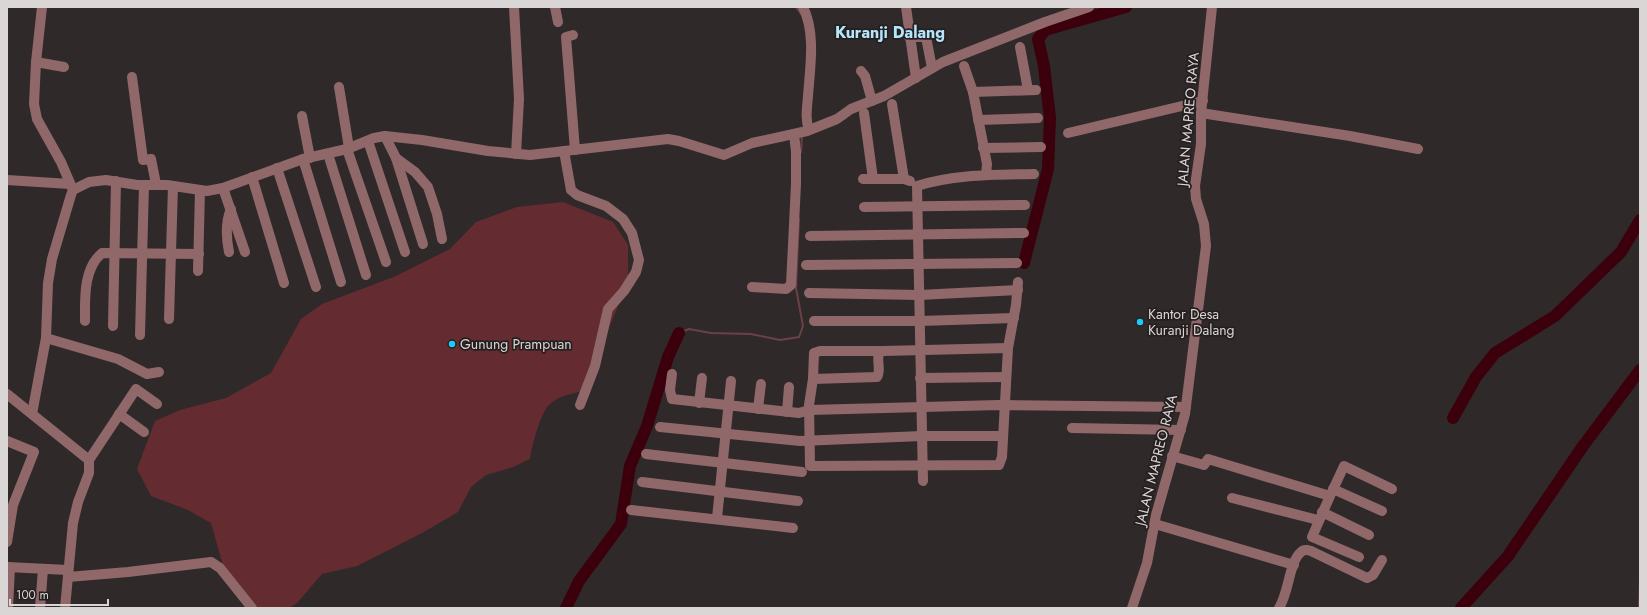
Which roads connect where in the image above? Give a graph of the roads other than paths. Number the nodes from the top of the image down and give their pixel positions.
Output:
1 (42, 7) edge
2 (514, 7) edge
3 (555, 7) edge
4 (803, 7) edge
5 (906, 7) edge
6 (1089, 7) edge
7 (1212, 7) edge
8 (558, 22) dead end
9 (572, 35) dead end
10 (909, 37) junction
11 (1020, 47) dead end
12 (36, 62) junction
13 (964, 66) dead end
14 (64, 67) dead end
15 (932, 68) junction
16 (861, 71) dead end
17 (132, 77) dead end
18 (916, 78) junction
19 (339, 87) dead end
20 (973, 92) junction
21 (872, 101) junction
22 (1203, 101) junction
23 (892, 104) dead end
24 (864, 113) dead end
25 (1202, 113) junction
26 (302, 116) dead end
27 (1038, 118) dead end
28 (978, 120) junction
29 (802, 132) junction
30 (1068, 133) dead end
31 (385, 136) junction
32 (368, 141) junction
33 (984, 148) junction
34 (1041, 148) dead end
35 (348, 149) junction
36 (1418, 149) dead end
37 (575, 150) junction
38 (564, 152) junction
39 (328, 154) junction
40 (516, 154) junction
41 (306, 158) junction
42 (396, 158) junction
43 (277, 168) junction
44 (1034, 174) dead end
45 (986, 175) junction
46 (252, 177) junction
47 (904, 179) junction
48 (7, 180) edge
49 (116, 181) junction
50 (156, 184) junction
51 (144, 185) junction
52 (173, 186) junction
53 (917, 186) junction
54 (72, 187) junction
55 (223, 188) junction
56 (200, 190) junction
57 (1025, 205) dead end
58 (917, 206) junction
59 (864, 207) dead end
60 (231, 209) junction
61 (1024, 233) dead end
62 (918, 235) junction
63 (810, 236) dead end
64 (442, 239) dead end
65 (423, 244) dead end
66 (115, 252) junction
67 (228, 252) dead end
68 (245, 252) dead end
69 (405, 252) dead end
70 (143, 253) junction
71 (172, 253) junction
72 (199, 254) junction
73 (386, 262) dead end
74 (918, 263) junction
75 (1017, 263) dead end
76 (806, 265) dead end
77 (198, 271) dead end
78 (366, 275) dead end
79 (341, 282) dead end
80 (284, 283) dead end
81 (316, 287) dead end
82 (752, 287) dead end
83 (809, 293) dead end
84 (919, 295) junction
85 (1014, 318) junction
86 (169, 319) dead end
87 (85, 321) dead end
88 (814, 321) dead end
89 (920, 322) junction
90 (113, 326) dead end
91 (140, 335) dead end
92 (46, 338) junction
93 (1008, 348) junction
94 (920, 349) junction
95 (880, 352) junction
96 (159, 372) dead end
97 (672, 374) dead end
98 (1006, 377) junction
99 (702, 378) dead end
100 (920, 378) junction
101 (813, 379) junction
102 (731, 381) dead end
103 (761, 384) dead end
104 (789, 387) dead end
105 (7, 394) edge
106 (699, 403) junction
107 (158, 404) dead end
108 (580, 405) dead end
109 (1004, 405) junction
110 (730, 406) junction
111 (1186, 407) junction
112 (922, 408) junction
113 (758, 409) junction
114 (809, 410) junction
115 (787, 412) junction
116 (32, 414) junction
117 (118, 414) junction
118 (660, 427) dead end
119 (1072, 428) dead end
120 (1180, 430) junction
121 (144, 432) dead end
122 (727, 434) junction
123 (922, 436) junction
124 (1003, 436) junction
125 (809, 440) junction
126 (7, 441) edge
127 (646, 454) dead end
128 (1172, 456) junction
129 (89, 460) junction
130 (724, 462) junction
131 (923, 465) junction
132 (802, 472) dead end
133 (923, 481) dead end
134 (642, 482) dead end
135 (1392, 489) dead end
136 (720, 492) junction
137 (1331, 492) junction
138 (1232, 498) dead end
139 (11, 499) edge
140 (798, 501) dead end
141 (631, 510) dead end
142 (1382, 511) dead end
143 (1320, 516) junction
144 (717, 518) junction
145 (1155, 524) junction
146 (793, 528) dead end
147 (1369, 534) dead end
148 (7, 536) edge
149 (1359, 558) dead end
150 (1382, 560) dead end
151 (1294, 565) junction
152 (8, 567) edge
153 (43, 569) junction
154 (68, 574) junction
155 (8, 608) edge
156 (40, 608) edge
157 (65, 608) edge
158 (252, 608) edge
159 (1132, 608) edge
160 (1279, 608) edge

1 - 12 street
2 - 40 street
3 - 8 street
4 - 29 street
5 - 10 street
6 - 15 street
7 - 22 street, JALAN MAPREO RAYA
9 - 37 street
10 - 15 street
10 - 18 street
11 - 20 street
12 - 14 street
12 - 54 street
13 - 20 street
15 - 18 street
16 - 21 street
17 - 50 street
18 - 21 street
19 - 35 street
20 - 28 street
21 - 29 street
22 - 25 street, JALAN MAPREO RAYA
22 - 30 street
23 - 47 street
24 - 47 street
25 - 36 street
25 - 111 street, JALAN MAPREO RAYA
26 - 41 street
27 - 28 street
28 - 33 street
29 - 37 street
29 - 82 street
31 - 32 street
31 - 40 street
31 - 42 street
32 - 35 street
32 - 69 street
33 - 34 street
33 - 45 street
35 - 39 street
35 - 73 street
37 - 38 street
38 - 40 street
38 - 108 street
39 - 41 street
39 - 78 street
41 - 43 street
41 - 79 street
42 - 64 street
42 - 65 street
43 - 46 street
43 - 81 street
44 - 45 street
45 - 53 street
46 - 55 street
46 - 80 street
47 - 53 street
48 - 54 street
49 - 51 street
49 - 54 street
49 - 66 street
50 - 51 street
50 - 52 street
51 - 70 street
52 - 56 street
52 - 71 street
53 - 58 street
54 - 92 street
55 - 56 street
55 - 60 street
56 - 72 street
57 - 58 street
58 - 59 street
58 - 62 street
60 - 67 street
60 - 68 street
61 - 62 street
62 - 63 street
62 - 74 street
66 - 70 street
66 - 87 street
66 - 90 street
70 - 71 street
70 - 91 street
71 - 72 street
71 - 86 street
72 - 77 street
74 - 75 street
74 - 76 street
74 - 84 street
83 - 84 street
84 - 85 street
84 - 89 street
85 - 89 street
85 - 93 street
88 - 89 street
89 - 94 street
92 - 96 street
92 - 116 street
93 - 94 street
93 - 98 street
94 - 95 street
94 - 100 street
95 - 101 street
95 - 101 street
97 - 106 street
98 - 100 street
98 - 109 street
99 - 106 street
100 - 112 street
101 - 114 street
102 - 110 street
103 - 113 street
104 - 115 street
105 - 116 street
106 - 110 street
107 - 117 street
109 - 111 street
109 - 112 street
109 - 124 street
110 - 113 street
110 - 122 street
111 - 120 street, JALAN MAPREO RAYA
112 - 114 street
112 - 123 street
113 - 115 street
114 - 115 street
114 - 125 street
116 - 129 street
117 - 121 street
117 - 129 street
118 - 122 street
119 - 120 street
120 - 128 street, JALAN MAPREO RAYA
122 - 125 street
122 - 130 street
123 - 124 street
123 - 125 street
123 - 131 street
124 - 131 street
125 - 131 street
126 - 139 street
127 - 130 street
128 - 137 street
128 - 145 street, JALAN MAPREO RAYA
129 - 154 street
130 - 132 street
130 - 136 street
131 - 133 street
134 - 136 street
135 - 137 street
136 - 140 street
136 - 144 street
137 - 142 street
137 - 143 street
138 - 143 street
139 - 148 street
141 - 144 street
143 - 147 street
143 - 149 street
144 - 146 street
145 - 151 street
145 - 159 street, JALAN MAPREO RAYA
150 - 151 street
151 - 160 street
152 - 153 street
152 - 155 street
153 - 154 street
153 - 156 street
154 - 157 street
154 - 158 street

